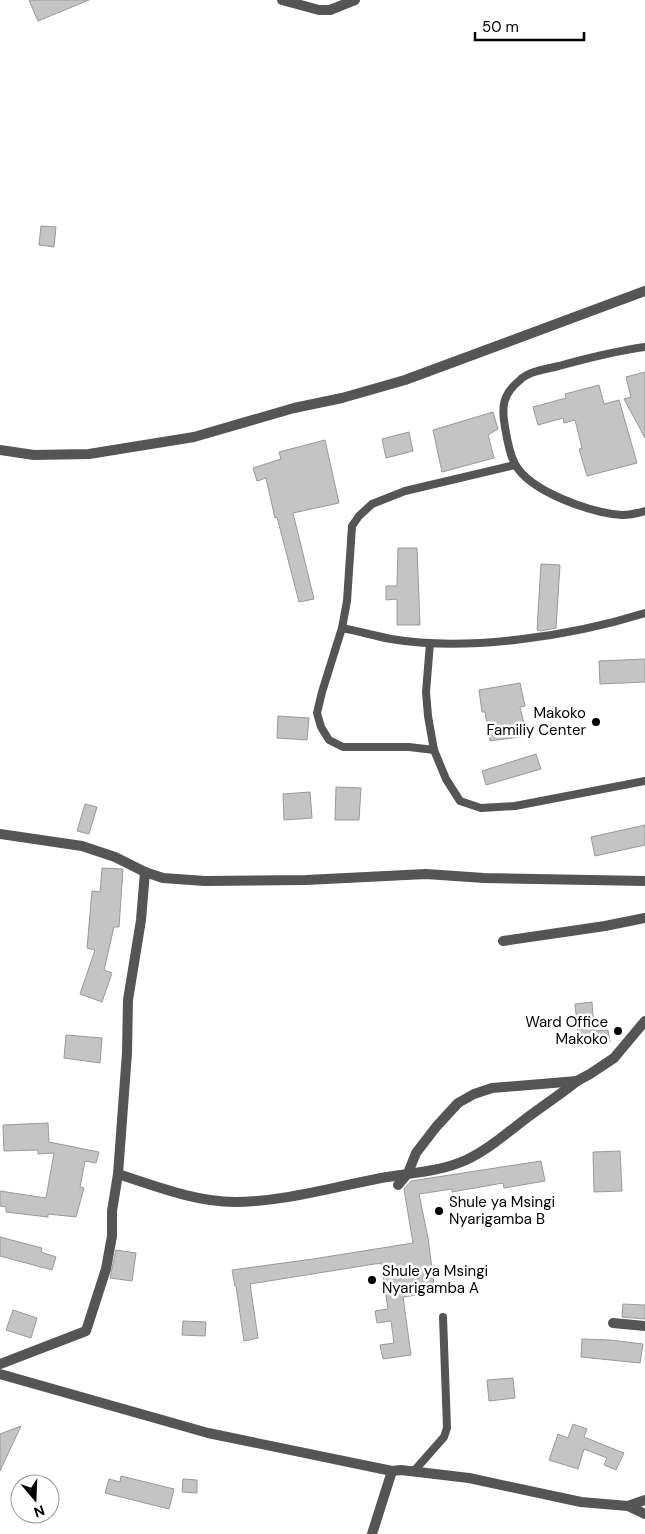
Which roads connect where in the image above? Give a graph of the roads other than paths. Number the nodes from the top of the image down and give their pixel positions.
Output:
1 (282, 0) edge
2 (355, 0) edge
3 (645, 291) edge
4 (645, 347) edge
5 (0, 450) edge
6 (515, 465) junction
7 (645, 512) edge
8 (645, 613) edge
9 (342, 628) junction
10 (430, 643) junction
11 (434, 750) junction
12 (645, 780) edge
13 (0, 834) edge
14 (145, 872) junction
15 (645, 881) edge
16 (645, 918) edge
17 (503, 941) dead end
18 (645, 1021) edge
19 (577, 1081) junction
20 (408, 1173) junction
21 (118, 1174) junction
22 (398, 1185) dead end
23 (444, 1317) dead end
24 (613, 1323) dead end
25 (645, 1326) edge
26 (0, 1364) edge
27 (0, 1374) edge
28 (392, 1471) junction
29 (414, 1471) junction
30 (645, 1500) edge
31 (628, 1506) junction
32 (645, 1514) edge
33 (372, 1534) edge

1 - 2 street
3 - 5 street
4 - 6 lane
6 - 7 lane
6 - 9 lane
8 - 10 lane
9 - 10 lane
9 - 11 lane
10 - 11 lane
11 - 12 lane
13 - 14 street
14 - 15 street
14 - 21 street
16 - 17 street
18 - 19 street
19 - 20 street
19 - 20 street
20 - 21 street
20 - 22 street
21 - 26 street
23 - 29 lane
24 - 25 street
27 - 28 street
28 - 29 street
28 - 33 street
29 - 31 street
30 - 31 street
31 - 32 street

